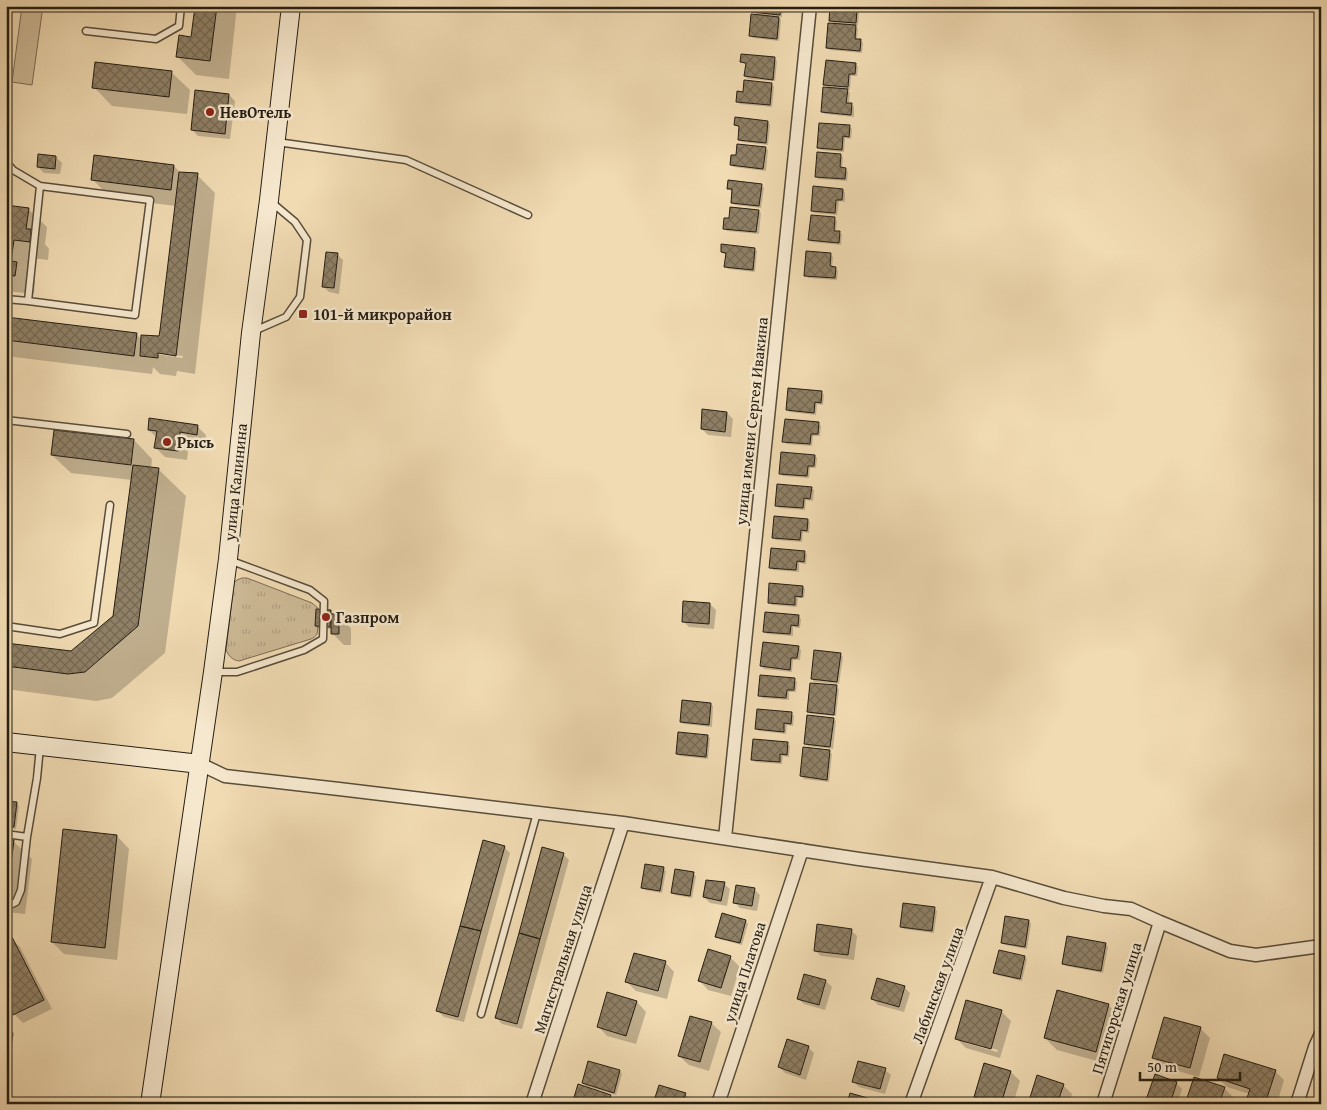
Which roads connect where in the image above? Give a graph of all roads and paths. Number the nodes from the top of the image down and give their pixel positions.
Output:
1 (181, 6) edge
2 (291, 6) edge
3 (810, 6) edge
4 (86, 31) dead end
5 (276, 142) junction
6 (6, 162) edge
7 (40, 186) junction
8 (269, 200) junction
9 (528, 215) dead end
10 (6, 299) edge
11 (28, 301) junction
12 (251, 333) junction
13 (6, 420) edge
14 (127, 434) dead end
15 (110, 505) dead end
16 (228, 559) junction
17 (6, 626) edge
18 (213, 672) junction
19 (6, 742) edge
20 (40, 746) junction
21 (200, 764) junction
22 (537, 813) junction
23 (623, 823) junction
24 (6, 834) edge
25 (27, 837) junction
26 (724, 838) junction
27 (802, 850) junction
28 (992, 877) junction
29 (6, 907) edge
30 (1160, 922) junction
31 (1321, 946) edge
32 (481, 1014) dead end
33 (6, 1030) edge
34 (1321, 1034) edge
35 (6, 1055) edge
36 (150, 1104) edge
37 (532, 1104) edge
38 (718, 1104) edge
39 (911, 1104) edge
40 (1103, 1104) edge
41 (1296, 1104) edge

1 - 4 lane
2 - 5 main road, улица Калинина
3 - 26 street, улица имени Сергея Ивакина
5 - 8 main road, улица Калинина
5 - 9 lane
6 - 7 lane
7 - 11 lane
7 - 11 lane
8 - 12 main road, улица Калинина
8 - 12 lane
10 - 11 lane
12 - 16 main road, улица Калинина
13 - 14 lane
15 - 17 lane
16 - 18 main road, улица Калинина
16 - 18 lane
18 - 21 main road, улица Калинина
19 - 20 main road
20 - 21 main road
20 - 25 lane
21 - 22 street
21 - 36 main road, улица Калинина
22 - 23 street
22 - 32 lane
23 - 26 street
23 - 37 street, Магистральная улица
24 - 25 lane
25 - 29 lane
26 - 27 street
27 - 28 street
27 - 38 street, улица Платова
28 - 30 street
28 - 39 street, Лабинская улица
30 - 31 street
30 - 40 street, Пятигорская улица
33 - 35 lane
34 - 41 street

